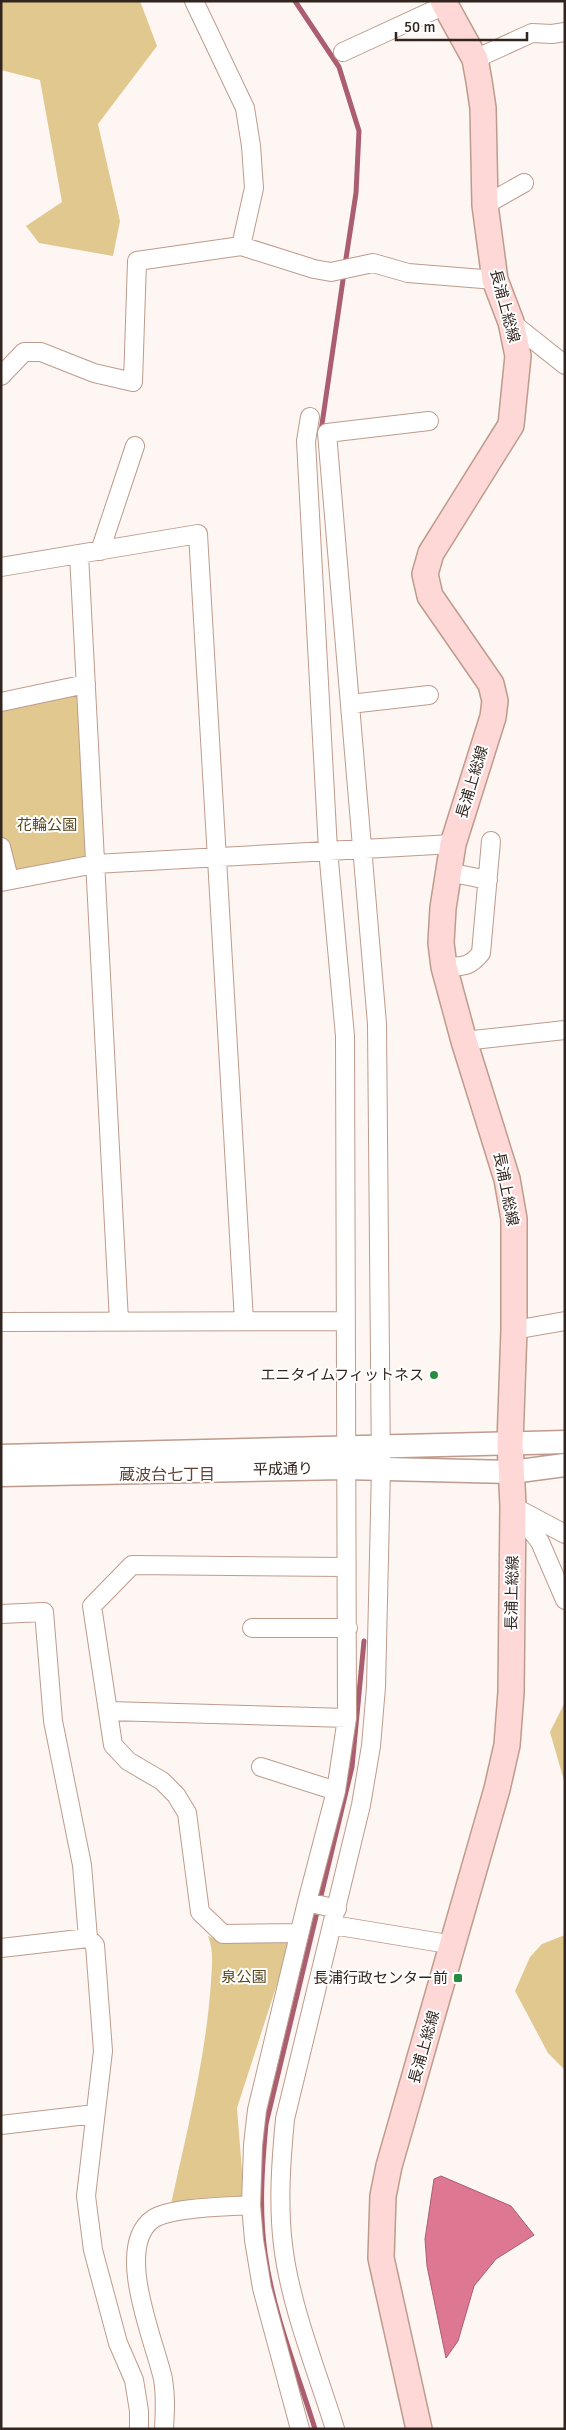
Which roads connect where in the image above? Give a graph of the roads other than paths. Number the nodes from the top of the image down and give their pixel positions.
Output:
1 (194, 1) edge
2 (444, 3) edge
3 (565, 32) edge
4 (343, 52) dead end
5 (474, 59) junction
6 (524, 182) dead end
7 (485, 205) junction
8 (241, 246) junction
9 (495, 280) junction
10 (511, 322) junction
11 (565, 365) edge
12 (1, 376) edge
13 (310, 417) dead end
14 (429, 421) dead end
15 (134, 446) dead end
16 (100, 551) junction
17 (79, 554) junction
18 (1, 568) edge
19 (86, 684) junction
20 (429, 695) dead end
21 (1, 702) edge
22 (350, 704) junction
23 (492, 841) dead end
24 (453, 844) junction
25 (1, 847) edge
26 (362, 848) junction
27 (328, 850) junction
28 (217, 856) junction
29 (95, 864) junction
30 (448, 872) junction
31 (488, 880) junction
32 (5, 881) edge
33 (444, 967) junction
34 (565, 1030) edge
35 (464, 1041) junction
36 (119, 1321) junction
37 (565, 1321) edge
38 (1, 1322) edge
39 (244, 1322) junction
40 (345, 1322) junction
41 (514, 1330) junction
42 (510, 1442) junction
43 (565, 1442) edge
44 (1, 1456) edge
45 (345, 1458) junction
46 (380, 1458) junction
47 (565, 1465) edge
48 (512, 1472) junction
49 (1, 1475) edge
50 (514, 1506) junction
51 (565, 1534) edge
52 (346, 1566) junction
53 (565, 1600) edge
54 (1, 1614) edge
55 (252, 1628) dead end
56 (348, 1628) junction
57 (109, 1711) junction
58 (347, 1718) junction
59 (262, 1767) dead end
60 (336, 1791) junction
61 (307, 1902) junction
62 (335, 1917) junction
63 (299, 1933) junction
64 (88, 1938) junction
65 (454, 1945) junction
66 (1, 1948) edge
67 (95, 2114) junction
68 (1, 2125) edge
69 (251, 2205) junction
70 (139, 2429) edge
71 (164, 2429) edge
72 (300, 2429) edge
73 (334, 2429) edge
74 (419, 2429) edge

1 - 8 street
2 - 4 street
2 - 5 main road, 長浦上総線
3 - 5 street
5 - 7 main road, 長浦上総線
6 - 7 street
7 - 9 main road, 長浦上総線
8 - 9 street
8 - 12 street
9 - 10 main road, 長浦上総線
10 - 11 street
10 - 24 main road, 長浦上総線
13 - 27 street
14 - 22 street
15 - 16 street
16 - 17 street
16 - 28 street
17 - 18 street
17 - 19 street
19 - 21 street
19 - 29 street
20 - 22 street
22 - 26 street
23 - 31 street
24 - 26 street
24 - 30 main road, 長浦上総線
25 - 32 street
26 - 27 street
26 - 46 street
27 - 28 street
27 - 40 street
28 - 29 street
28 - 39 street
29 - 32 street
29 - 36 street
30 - 31 street
30 - 33 main road, 長浦上総線
31 - 33 street
33 - 35 main road, 長浦上総線
34 - 35 street
35 - 41 main road, 長浦上総線
36 - 38 street
36 - 39 street
37 - 41 street
39 - 40 street
40 - 45 street
41 - 42 main road, 長浦上総線
42 - 43 street, 平成通り
42 - 46 street, 平成通り
42 - 48 main road, 長浦上総線
44 - 45 street, 平成通り
45 - 46 street, 平成通り
45 - 49 street, 平成通り
45 - 52 street
46 - 48 street, 平成通り
46 - 62 street
47 - 48 street, 平成通り
48 - 50 main road, 長浦上総線
50 - 51 street
50 - 53 street
50 - 65 main road, 長浦上総線
52 - 56 street
52 - 57 street
54 - 64 street
55 - 56 street
56 - 58 street
57 - 58 street
57 - 63 street
58 - 60 street
59 - 60 street
60 - 61 street
61 - 62 street
61 - 63 street
62 - 65 street
62 - 73 street
63 - 69 street
64 - 66 street
64 - 67 street
65 - 74 main road, 長浦上総線
67 - 68 street
67 - 70 street
69 - 71 street
69 - 72 street

